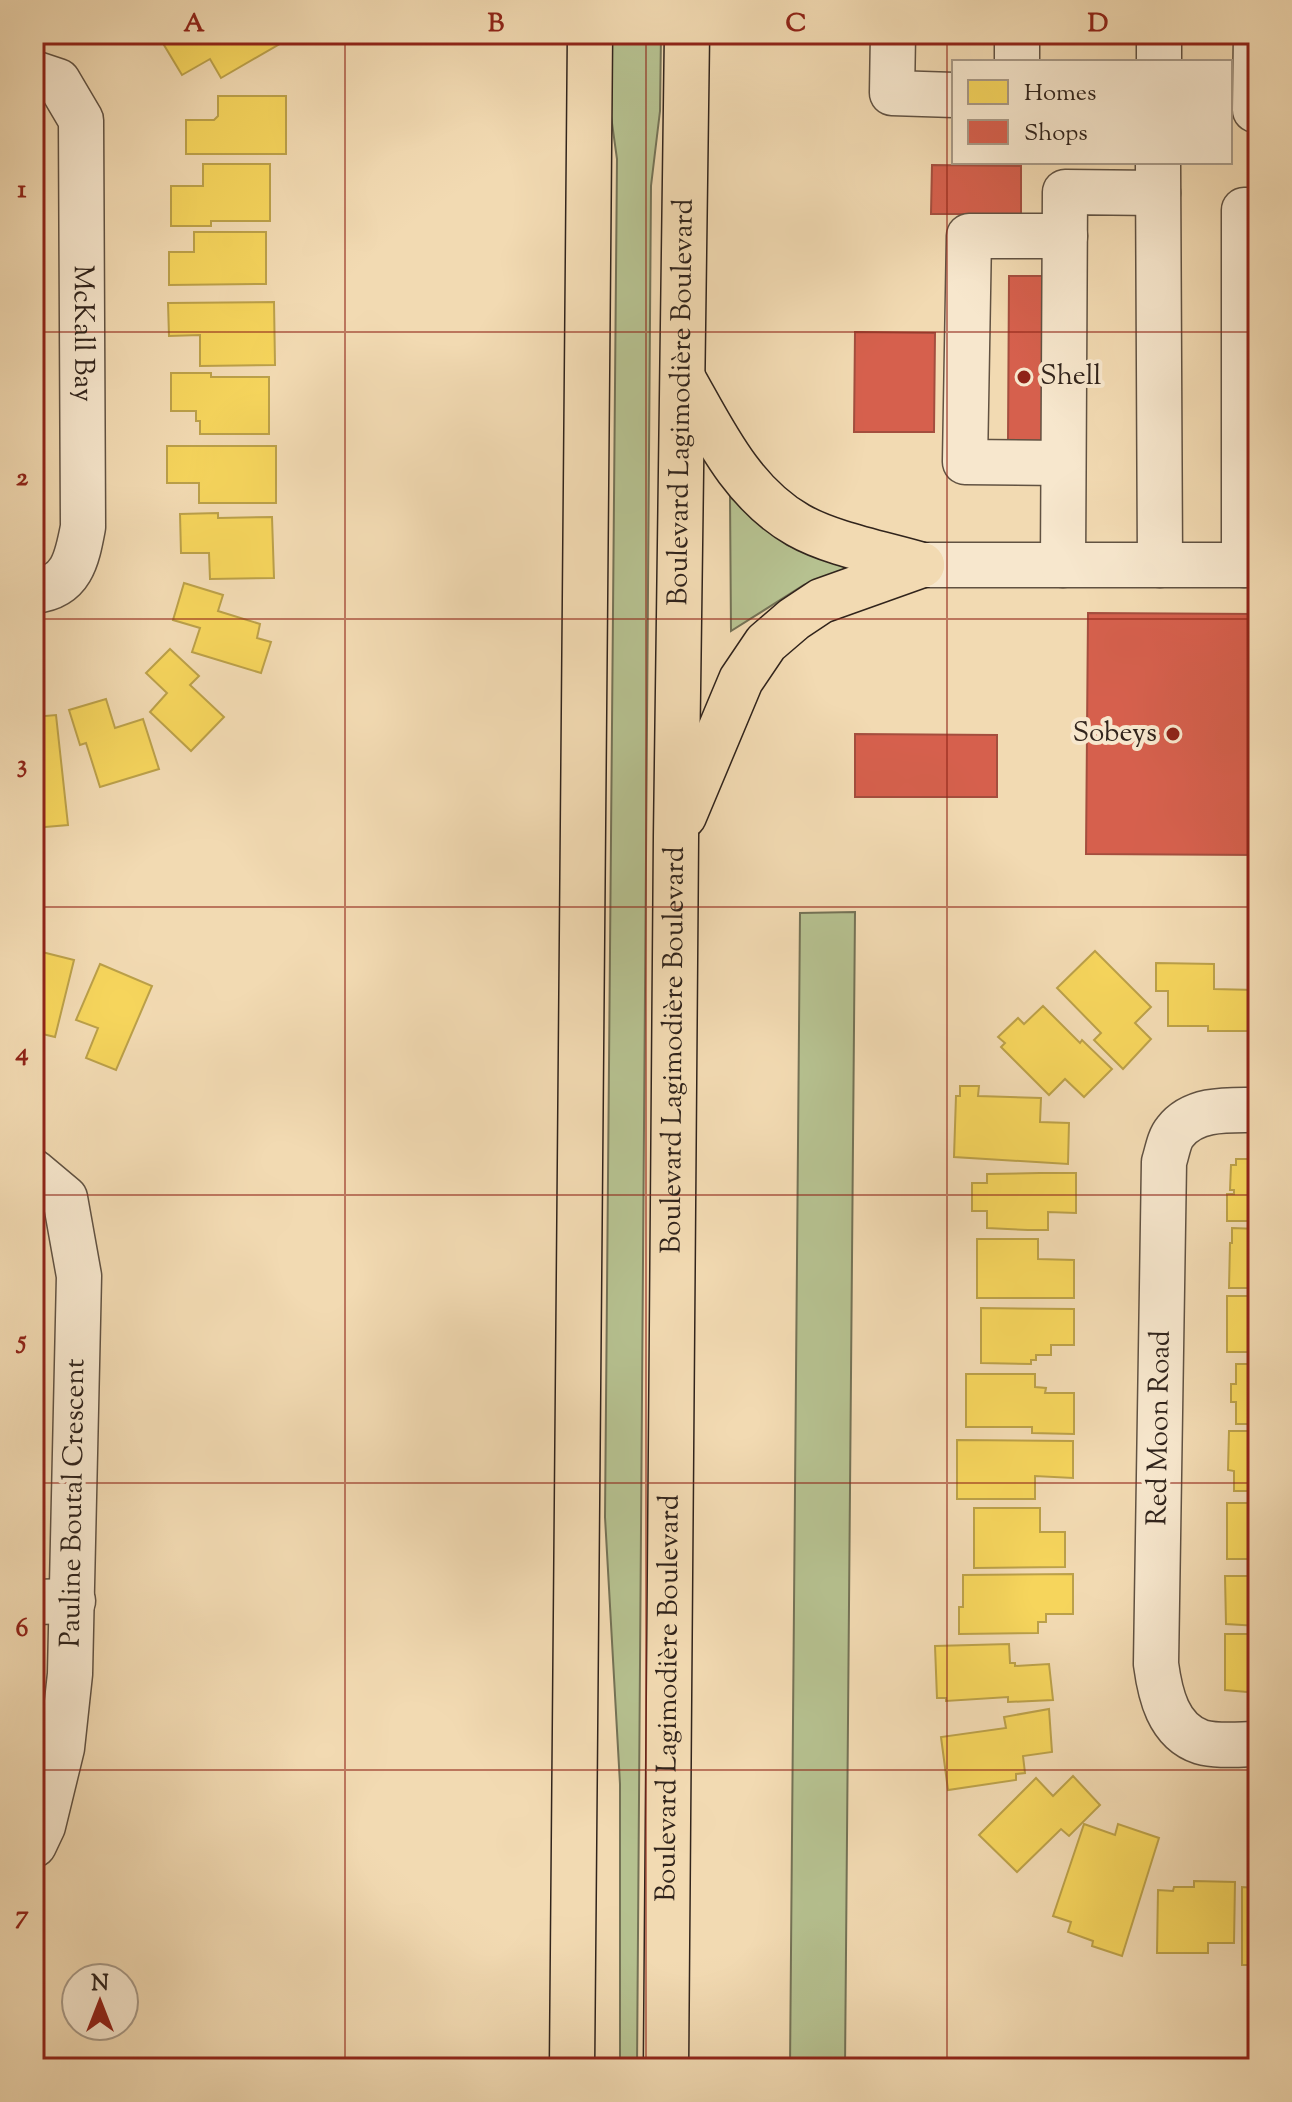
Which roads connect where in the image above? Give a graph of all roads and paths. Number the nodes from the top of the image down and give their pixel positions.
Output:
1 (590, 34) edge
2 (687, 34) edge
3 (893, 34) edge
4 (1017, 34) edge
5 (1159, 34) edge
6 (1256, 34) edge
7 (1017, 60) edge
8 (1159, 60) edge
9 (34, 73) edge
10 (952, 95) edge
11 (1248, 110) edge
12 (1158, 178) edge
13 (1258, 210) edge
14 (1065, 236) junction
15 (683, 378) junction
16 (1063, 463) junction
17 (922, 565) junction
18 (1063, 565) junction
19 (1160, 565) junction
20 (1251, 565) edge
21 (34, 591) edge
22 (676, 837) junction
23 (1258, 1110) edge
24 (34, 1172) edge
25 (53, 1602) edge
26 (1258, 1744) edge
27 (34, 1845) edge
28 (572, 2068) edge
29 (666, 2068) edge

1 - 28 main road
2 - 15 main road, Boulevard Lagimodière Boulevard
3 - 10 street
4 - 7 street
5 - 8 street
6 - 11 street
9 - 21 street, McKall Bay
12 - 14 street
12 - 19 street
13 - 20 street
14 - 16 street
14 - 16 street
15 - 17 main road
15 - 22 main road, Boulevard Lagimodière Boulevard
16 - 18 street
17 - 18 street
17 - 22 main road
18 - 19 street
19 - 20 street
22 - 29 main road, Boulevard Lagimodière Boulevard
23 - 26 street, Red Moon Road
24 - 25 street, Pauline Boutal Crescent
25 - 27 street, Pauline Boutal Crescent

